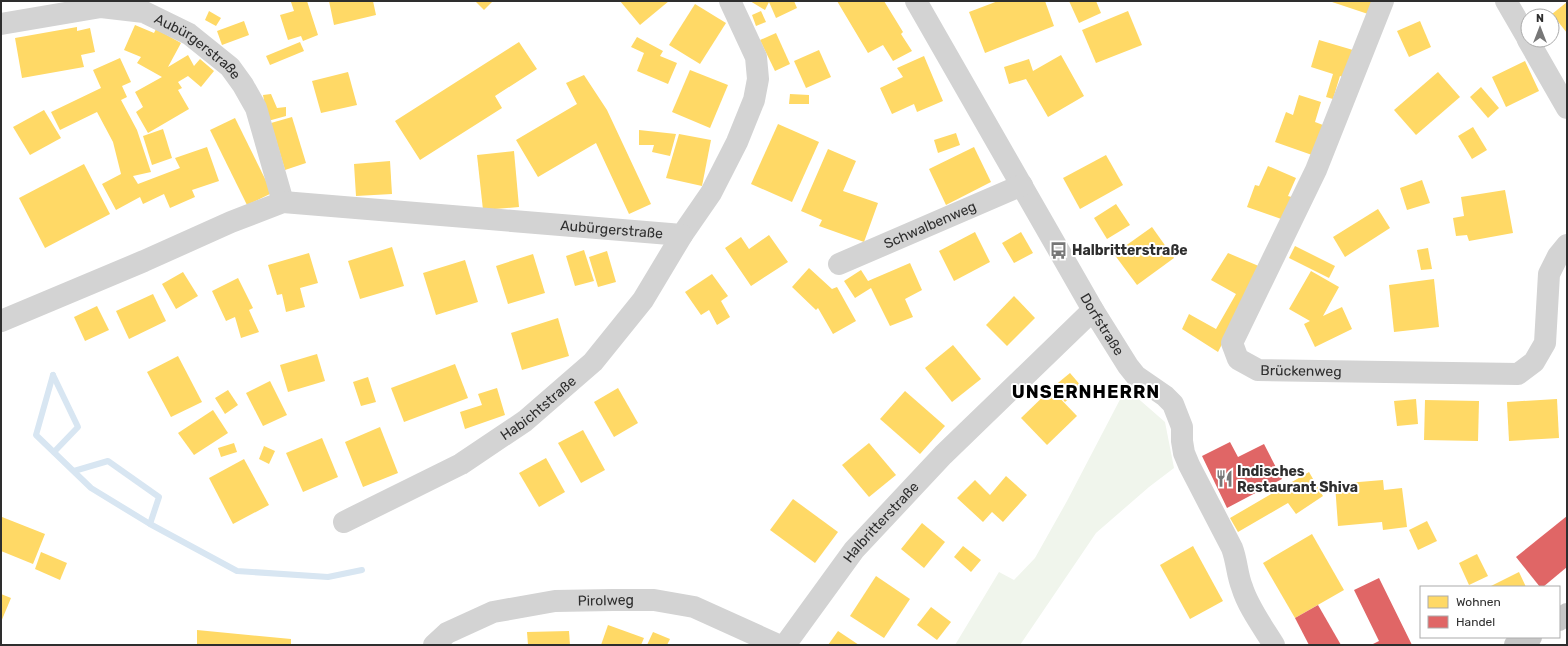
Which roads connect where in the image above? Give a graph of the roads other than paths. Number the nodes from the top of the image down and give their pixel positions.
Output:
1 (730, 1) edge
2 (916, 1) edge
3 (1383, 1) edge
4 (1506, 1) edge
5 (1, 24) edge
6 (1520, 26) edge
7 (1533, 48) edge
8 (1567, 108) edge
9 (1022, 185) junction
10 (283, 202) junction
11 (682, 235) junction
12 (1567, 245) edge
13 (839, 264) dead end
14 (1093, 310) junction
15 (1, 321) edge
16 (344, 522) dead end
17 (1529, 638) edge
18 (434, 645) edge
19 (778, 645) edge
20 (785, 645) edge
21 (1274, 645) edge
22 (1515, 645) edge

1 - 11 street, Aubürgerstraße
2 - 9 street, Dorfstraße
3 - 12 street, Brückenweg
4 - 6 street
5 - 10 street, Aubürgerstraße
7 - 8 street
9 - 13 street, Schwalbenweg
9 - 14 street, Dorfstraße
10 - 11 street, Aubürgerstraße
10 - 15 street, Aubürgerstraße
11 - 16 street, Habichtstraße
14 - 20 street, Halbritterstraße
14 - 21 street, Dorfstraße
17 - 22 main road
18 - 19 street, Pirolweg

